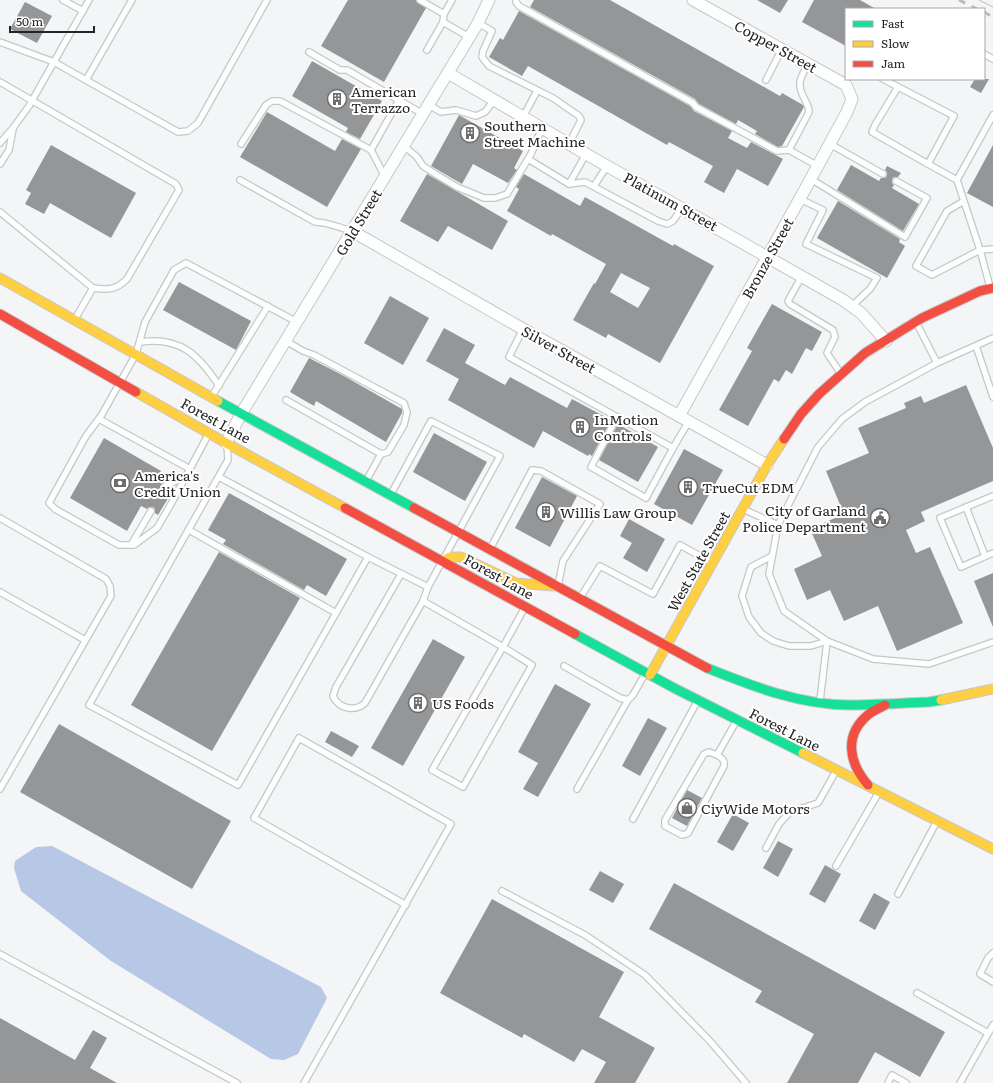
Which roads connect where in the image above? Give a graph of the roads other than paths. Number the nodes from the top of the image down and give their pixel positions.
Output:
1 (63, 0) edge
2 (89, 0) edge
3 (132, 0) edge
4 (267, 0) edge
5 (420, 0) edge
6 (452, 0) edge
7 (488, 0) edge
8 (516, 0) edge
9 (693, 0) edge
10 (83, 12) junction
11 (444, 14) junction
12 (443, 22) junction
13 (478, 23) junction
14 (469, 37) junction
15 (0, 42) edge
16 (782, 49) junction
17 (427, 50) dead end
18 (309, 52) dead end
19 (54, 62) junction
20 (808, 64) junction
21 (448, 73) junction
22 (86, 80) junction
23 (766, 80) dead end
24 (885, 80) edge
25 (0, 82) edge
26 (898, 87) junction
27 (537, 91) junction
28 (852, 99) joint
29 (399, 100) junction
30 (494, 100) junction
31 (32, 101) junction
32 (426, 110) junction
33 (993, 115) edge
34 (523, 117) junction
35 (14, 128) junction
36 (542, 128) junction
37 (0, 144) edge
38 (241, 144) dead end
39 (569, 144) junction
40 (830, 144) junction
41 (404, 146) junction
42 (371, 150) junction
43 (789, 150) junction
44 (586, 154) junction
45 (528, 159) junction
46 (0, 164) edge
47 (928, 164) junction
48 (607, 165) junction
49 (818, 166) junction
50 (883, 174) dead end
51 (385, 177) junction
52 (811, 179) junction
53 (240, 180) dead end
54 (957, 180) junction
55 (896, 181) dead end
56 (569, 184) junction
57 (594, 186) junction
58 (800, 199) junction
59 (964, 201) junction
60 (682, 208) junction
61 (0, 212) edge
62 (352, 231) junction
63 (993, 249) edge
64 (980, 250) junction
65 (768, 256) junction
66 (802, 275) junction
67 (0, 278) edge
68 (93, 288) junction
69 (992, 288) edge
70 (268, 306) junction
71 (852, 306) junction
72 (0, 314) edge
73 (74, 320) junction
74 (297, 322) junction
75 (915, 322) junction
76 (523, 329) junction
77 (993, 338) edge
78 (286, 341) junction
79 (886, 341) junction
80 (140, 342) junction
81 (976, 346) junction
82 (136, 354) junction
83 (937, 363) junction
84 (841, 374) junction
85 (120, 382) junction
86 (219, 386) junction
87 (212, 397) junction
88 (993, 397) edge
89 (286, 400) dead end
90 (241, 414) junction
91 (617, 417) junction
92 (99, 419) junction
93 (684, 419) junction
94 (210, 433) junction
95 (226, 443) junction
96 (673, 448) junction
97 (381, 454) junction
98 (767, 465) junction
99 (190, 469) junction
100 (187, 476) junction
101 (219, 477) junction
102 (366, 482) junction
103 (165, 486) dead end
104 (390, 495) junction
105 (993, 496) edge
106 (966, 507) junction
107 (742, 509) junction
108 (151, 511) dead end
109 (0, 518) edge
110 (778, 525) junction
111 (188, 530) junction
112 (458, 532) junction
113 (132, 545) junction
114 (490, 549) junction
115 (993, 553) edge
116 (368, 556) junction
117 (772, 556) junction
118 (985, 556) junction
119 (443, 561) junction
120 (712, 563) junction
121 (401, 574) junction
122 (558, 586) junction
123 (428, 587) junction
124 (0, 592) edge
125 (580, 598) junction
126 (423, 601) junction
127 (526, 607) junction
128 (336, 613) junction
129 (85, 640) junction
130 (827, 641) junction
131 (993, 642) edge
132 (667, 646) junction
133 (504, 647) junction
134 (564, 666) dead end
135 (648, 674) junction
136 (993, 689) edge
137 (628, 700) junction
138 (698, 700) junction
139 (820, 702) junction
140 (886, 704) junction
141 (737, 720) junction
142 (717, 755) junction
143 (836, 770) junction
144 (0, 789) edge
145 (577, 789) dead end
146 (875, 790) junction
147 (633, 819) dead end
148 (937, 821) junction
149 (766, 848) dead end
150 (993, 849) edge
151 (836, 866) dead end
152 (502, 891) dead end
153 (898, 894) dead end
154 (406, 905) junction
155 (993, 953) edge
156 (0, 954) edge
157 (993, 982) edge
158 (917, 993) dead end
159 (993, 1025) edge
160 (988, 1033) junction
161 (236, 1083) edge
162 (304, 1083) edge
163 (746, 1083) edge
164 (888, 1083) edge
165 (906, 1083) edge
166 (960, 1083) edge

1 - 10 lane
2 - 10 lane
3 - 22 lane
4 - 22 lane
5 - 11 lane
6 - 11 lane
7 - 13 street, Gold Street
8 - 43 lane
9 - 16 street, Copper Street
10 - 19 lane
11 - 12 lane
12 - 14 lane
12 - 17 lane
13 - 14 street, Gold Street
13 - 27 lane
14 - 21 street, Gold Street
15 - 19 lane
16 - 20 street, Copper Street
16 - 23 lane
18 - 29 lane
19 - 22 lane
19 - 31 lane
20 - 28 street, Copper Street
20 - 43 lane
21 - 30 street, Platinum Street
21 - 32 street, Gold Street
24 - 26 lane
25 - 31 lane
26 - 47 lane
26 - 47 lane
27 - 34 lane
27 - 39 lane
28 - 40 street, Bronze Street
29 - 32 lane
29 - 42 lane
30 - 32 lane
30 - 34 street, Platinum Street
31 - 35 lane
31 - 68 lane
32 - 41 street, Gold Street
33 - 54 lane
34 - 36 street, Platinum Street
35 - 37 lane
35 - 46 lane
36 - 39 street, Platinum Street
36 - 45 lane
38 - 42 lane
39 - 44 street, Platinum Street
40 - 49 street, Bronze Street
40 - 50 lane
41 - 45 lane
41 - 51 street, Gold Street
42 - 51 lane
43 - 49 lane
44 - 48 street, Platinum Street
44 - 56 lane
45 - 56 lane
47 - 54 lane
48 - 57 lane
48 - 60 street, Platinum Street
49 - 52 street, Bronze Street
51 - 62 street, Gold Street
52 - 55 lane
52 - 58 street, Bronze Street
53 - 62 lane
54 - 59 lane
56 - 57 lane
57 - 60 lane
58 - 65 street, Bronze Street
58 - 71 lane
59 - 64 lane
59 - 64 lane
60 - 65 street, Platinum Street
61 - 68 lane
62 - 74 street, Gold Street
62 - 76 street, Silver Street
63 - 64 lane
64 - 69 lane
65 - 66 street, Platinum Street
65 - 93 street, Bronze Street
66 - 71 street, Platinum Street
66 - 84 lane
67 - 73 main road, Forest Lane
68 - 73 lane
69 - 75 main road, West State Street
70 - 74 lane
70 - 80 lane
70 - 86 lane
71 - 79 street, Platinum Street
72 - 85 main road, Forest Lane
73 - 82 main road, Forest Lane
74 - 78 street, Gold Street
75 - 79 main road, West State Street
75 - 83 lane
76 - 91 lane
76 - 93 street, Silver Street
77 - 81 lane
78 - 90 street, Gold Street
78 - 97 lane
79 - 84 main road, West State Street
80 - 82 lane
80 - 86 lane
81 - 83 lane
81 - 88 lane
82 - 85 lane
82 - 87 main road, Forest Lane
83 - 110 lane
84 - 98 main road, West State Street
85 - 92 lane
85 - 94 main road, Forest Lane
86 - 87 lane
87 - 90 main road, Forest Lane
89 - 97 lane
90 - 95 street, Gold Street
90 - 102 main road, Forest Lane
91 - 96 lane
91 - 96 lane
92 - 99 lane
92 - 113 lane
93 - 96 lane
93 - 98 street, Silver Street
94 - 95 main road, Forest Lane
94 - 99 lane
95 - 101 lane
95 - 119 main road, Forest Lane
97 - 102 lane
98 - 107 main road, West State Street
99 - 100 lane
100 - 103 lane
100 - 113 lane
101 - 111 lane
101 - 116 lane
102 - 104 main road, Forest Lane
104 - 112 main road, Forest Lane
104 - 112 lane
105 - 106 lane
106 - 118 lane
106 - 118 lane
107 - 110 lane
107 - 120 main road, West State Street
108 - 113 lane
109 - 129 lane
110 - 117 lane
111 - 128 lane
111 - 128 lane
112 - 114 main road, Forest Lane
112 - 119 lane
114 - 122 main road, Forest Lane
114 - 122 lane
115 - 118 lane
116 - 121 lane
116 - 128 lane
117 - 130 lane
117 - 130 lane
119 - 122 main road
119 - 123 lane
119 - 127 main road, Forest Lane
120 - 125 lane
120 - 132 main road, West State Street
121 - 123 lane
121 - 126 lane
122 - 125 main road, Forest Lane
123 - 126 lane
124 - 129 lane
125 - 132 main road, Forest Lane
126 - 133 lane
127 - 133 lane
127 - 135 main road, Forest Lane
129 - 144 lane
130 - 131 lane
130 - 139 lane
132 - 135 main road, West State Street
132 - 139 main road, Forest Lane
133 - 133 lane
134 - 137 lane
135 - 137 lane
135 - 138 main road, Forest Lane
136 - 140 main road, Forest Lane
137 - 145 lane
138 - 141 main road, Forest Lane
138 - 147 lane
139 - 140 main road, Forest Lane
140 - 146 main road
141 - 142 lane
141 - 143 main road, Forest Lane
142 - 142 lane
143 - 146 main road, Forest Lane
143 - 149 lane
146 - 148 main road, Forest Lane
146 - 151 lane
148 - 150 main road, Forest Lane
148 - 153 lane
152 - 163 lane
154 - 154 lane
154 - 162 lane
155 - 157 lane
156 - 161 lane
158 - 160 lane
159 - 160 lane
160 - 166 lane
164 - 165 lane

